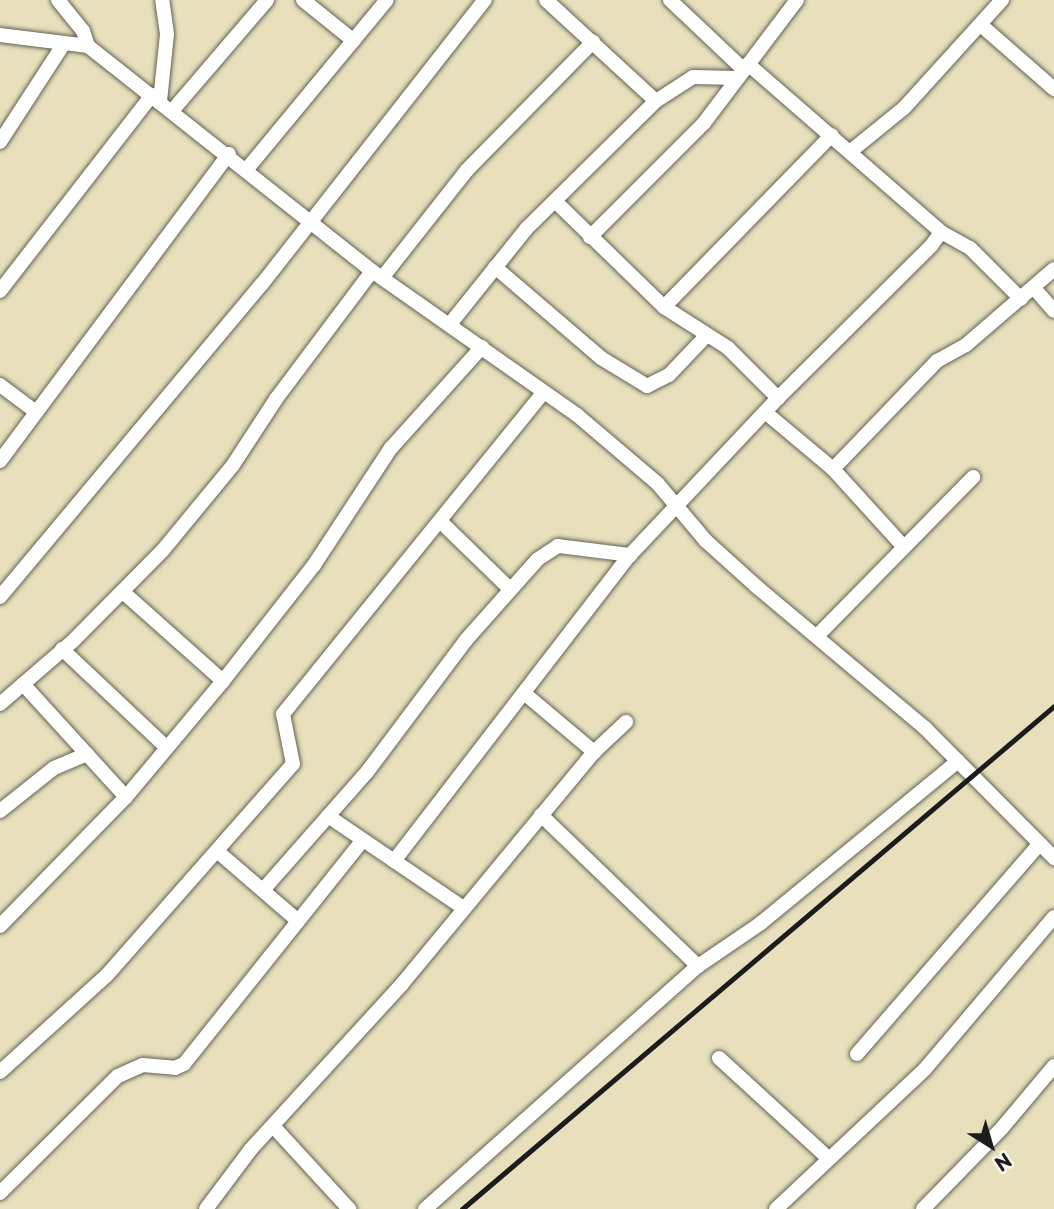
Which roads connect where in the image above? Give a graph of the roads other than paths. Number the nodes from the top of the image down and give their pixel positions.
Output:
1 (58, 0) edge
2 (162, 0) edge
3 (267, 0) edge
4 (303, 0) edge
5 (387, 0) edge
6 (485, 0) edge
7 (546, 0) edge
8 (670, 0) edge
9 (797, 0) edge
10 (1003, 0) edge
11 (982, 26) junction
12 (0, 35) edge
13 (354, 41) junction
14 (593, 42) junction
15 (63, 45) junction
16 (88, 46) junction
17 (743, 70) junction
18 (1054, 89) edge
19 (156, 98) junction
20 (656, 101) junction
21 (172, 111) junction
22 (832, 135) junction
23 (0, 142) edge
24 (851, 151) junction
25 (229, 154) junction
26 (247, 169) junction
27 (556, 202) junction
28 (312, 222) junction
29 (941, 232) junction
30 (590, 237) junction
31 (495, 267) junction
32 (1054, 269) edge
33 (377, 275) junction
34 (1034, 288) junction
35 (0, 291) edge
36 (1021, 299) junction
37 (664, 307) junction
38 (1054, 311) edge
39 (450, 324) junction
40 (705, 337) junction
41 (482, 347) junction
42 (0, 385) edge
43 (544, 392) junction
44 (778, 398) junction
45 (36, 412) junction
46 (765, 412) junction
47 (0, 461) edge
48 (833, 469) junction
49 (973, 477) dead end
50 (679, 507) junction
51 (441, 522) junction
52 (903, 546) junction
53 (630, 555) junction
54 (510, 589) junction
55 (123, 592) junction
56 (0, 597) edge
57 (817, 636) junction
58 (62, 649) junction
59 (223, 681) junction
60 (23, 684) junction
61 (524, 693) junction
62 (0, 704) edge
63 (626, 722) dead end
64 (167, 748) junction
65 (594, 752) junction
66 (87, 754) junction
67 (958, 761) junction
68 (126, 797) junction
69 (0, 811) edge
70 (541, 815) junction
71 (328, 816) junction
72 (362, 841) junction
73 (1039, 845) junction
74 (217, 850) junction
75 (1054, 859) edge
76 (394, 861) junction
77 (263, 890) junction
78 (461, 906) junction
79 (1054, 917) edge
80 (298, 920) junction
81 (0, 926) edge
82 (698, 966) junction
83 (857, 1054) dead end
84 (719, 1058) dead end
85 (1054, 1066) edge
86 (0, 1072) edge
87 (273, 1126) junction
88 (828, 1158) junction
89 (0, 1193) edge
90 (206, 1209) edge
91 (349, 1209) edge
92 (425, 1209) edge
93 (776, 1209) edge
94 (923, 1209) edge

1 - 16 street
2 - 19 street
3 - 21 street
4 - 13 street
5 - 13 street
6 - 28 street
7 - 14 street
8 - 17 street
9 - 17 street
10 - 11 street
11 - 18 street
11 - 24 street
12 - 15 street
13 - 26 street
14 - 20 street
14 - 33 street
15 - 16 street
15 - 23 street
16 - 19 street
17 - 20 street
17 - 22 street
17 - 30 street
19 - 21 street
19 - 35 street
20 - 27 street
21 - 25 street
22 - 24 street
22 - 37 street
24 - 29 street
25 - 26 street
25 - 45 street
26 - 28 street
27 - 30 street
27 - 31 street
28 - 33 street
28 - 56 street
29 - 36 street
29 - 44 street
30 - 37 street
31 - 39 street
31 - 40 street
32 - 34 street
33 - 39 street
33 - 55 street
34 - 36 street
34 - 38 street
36 - 48 street
37 - 40 street
39 - 41 street
40 - 44 street
41 - 43 street
41 - 59 street
42 - 45 street
43 - 50 street
43 - 51 street
44 - 46 street
45 - 47 street
46 - 48 street
46 - 50 street
48 - 52 street
49 - 52 street
50 - 53 street
50 - 57 street
51 - 54 street
51 - 74 street
52 - 57 street
53 - 54 street
53 - 61 street
54 - 71 street
55 - 58 street
55 - 59 street
57 - 67 street
58 - 60 street
58 - 64 street
59 - 64 street
60 - 62 street
60 - 66 street
61 - 65 street
61 - 76 street
63 - 65 street
64 - 68 street
65 - 70 street
66 - 68 street
66 - 69 street
67 - 73 street
67 - 82 street
68 - 81 street
70 - 78 street
70 - 82 street
71 - 72 street
71 - 77 street
72 - 76 street
72 - 80 street
73 - 75 street
73 - 83 street
74 - 77 street
74 - 86 street
76 - 78 street
77 - 80 street
78 - 87 street
79 - 88 street
80 - 89 street
82 - 92 street
84 - 88 street
85 - 94 street
87 - 90 street
87 - 91 street
88 - 93 street

